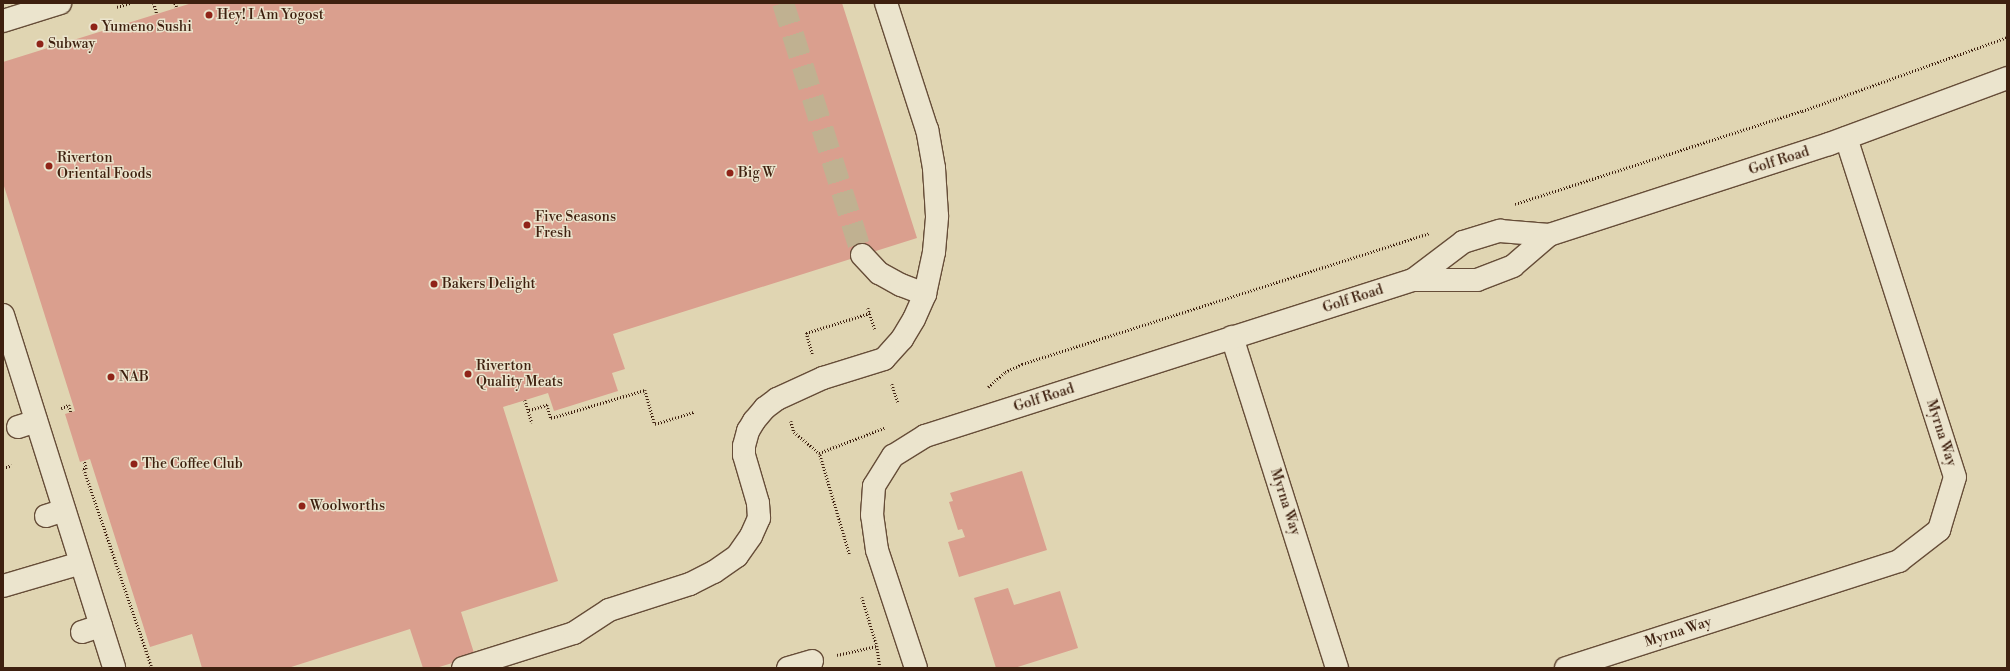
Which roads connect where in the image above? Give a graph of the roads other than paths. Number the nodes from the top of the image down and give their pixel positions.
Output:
1 (60, 3) edge
2 (886, 3) edge
3 (3, 22) edge
4 (2007, 78) edge
5 (1846, 138) junction
6 (1549, 235) junction
7 (862, 255) tunnel mouth
8 (1413, 280) junction
9 (925, 294) junction
10 (3, 315) edge
11 (1232, 336) junction
12 (7, 344) edge
13 (81, 563) junction
14 (3, 586) edge
15 (812, 661) road end
16 (114, 668) edge
17 (463, 668) edge
18 (788, 668) edge
19 (916, 668) edge
20 (1337, 668) edge
21 (1566, 668) edge

1 - 3 street
2 - 9 street
4 - 5 street, Golf Road
5 - 6 street, Golf Road
5 - 21 street, Myrna Way
6 - 8 street, Golf Road
6 - 8 street, Golf Road
7 - 9 street
8 - 11 street, Golf Road
9 - 17 street
10 - 12 street
11 - 19 street, Golf Road
11 - 20 street, Myrna Way
12 - 13 street
13 - 14 street
13 - 16 street
15 - 18 street

